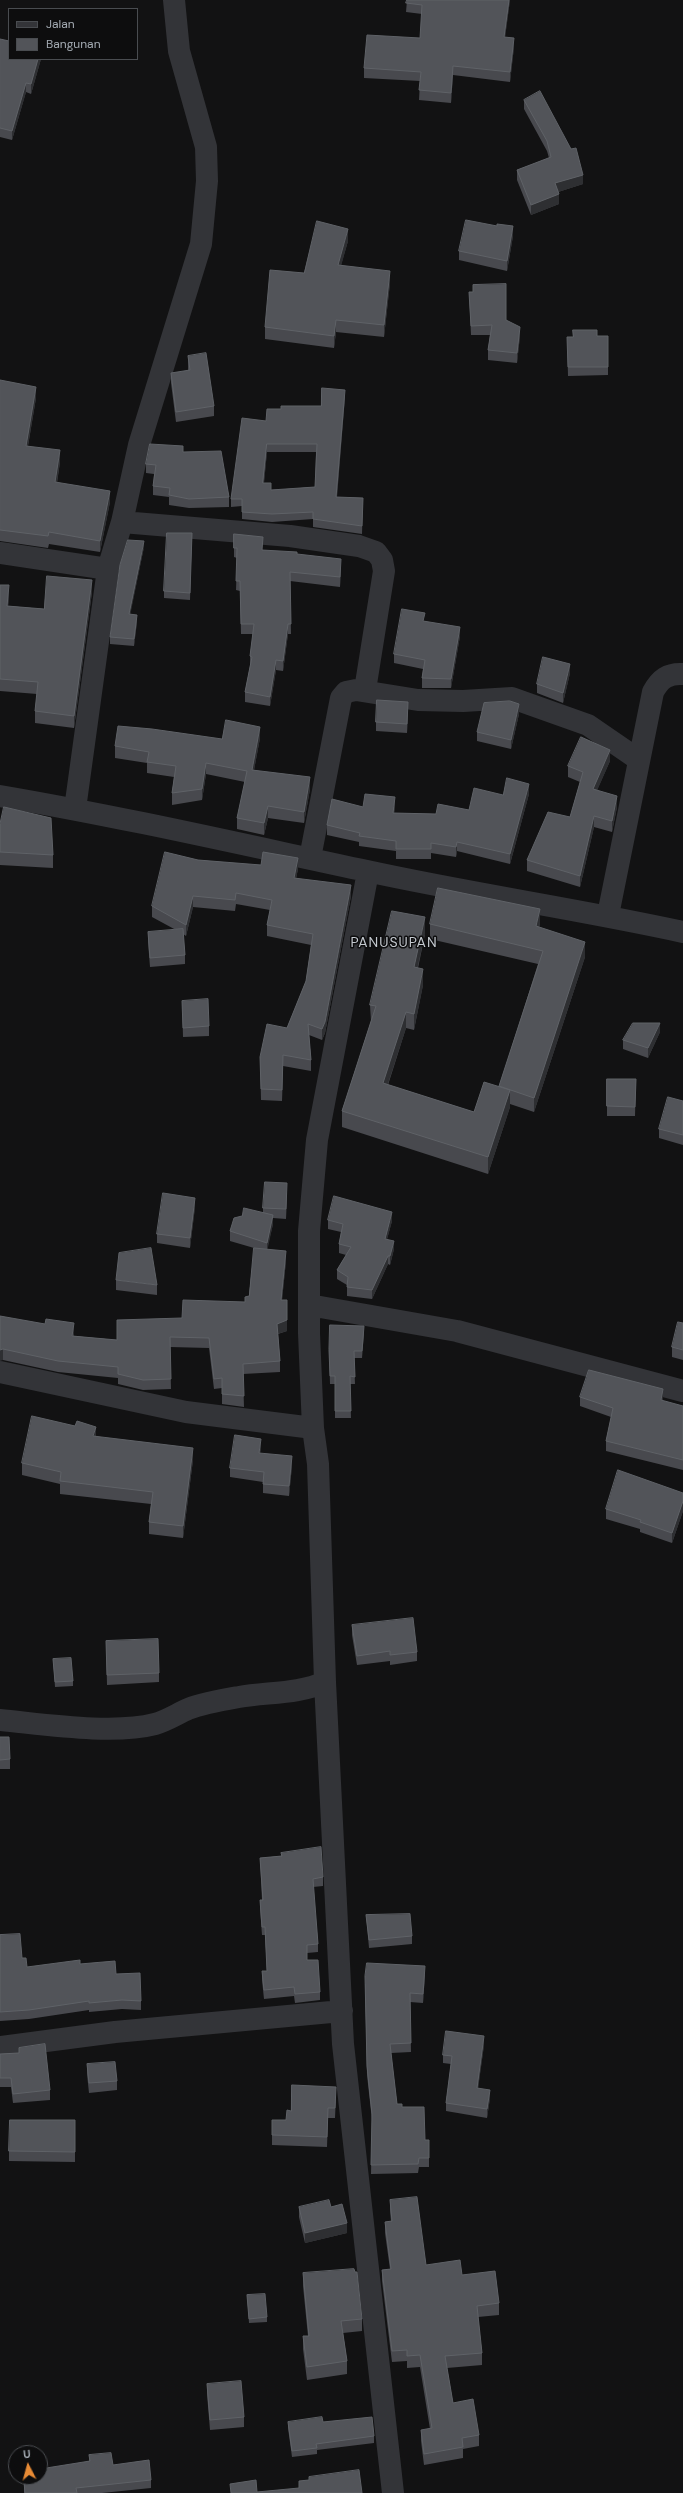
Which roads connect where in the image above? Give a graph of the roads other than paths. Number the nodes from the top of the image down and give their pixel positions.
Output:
1 (174, 0) edge
2 (122, 522) junction
3 (0, 553) edge
4 (108, 569) junction
5 (683, 674) edge
6 (364, 690) junction
7 (639, 760) junction
8 (0, 796) edge
9 (75, 808) junction
10 (310, 858) junction
11 (368, 872) junction
12 (608, 915) junction
13 (683, 932) edge
14 (309, 1305) junction
15 (0, 1372) edge
16 (683, 1391) edge
17 (313, 1428) junction
18 (325, 1682) junction
19 (0, 1720) edge
20 (342, 2011) junction
21 (0, 2047) edge
22 (393, 2493) edge

1 - 2 street
2 - 4 street
2 - 6 street
3 - 4 street
4 - 9 street
5 - 7 street
6 - 7 street
6 - 10 street
7 - 12 street
8 - 9 street
9 - 10 street
10 - 11 street
11 - 12 street
11 - 14 street
12 - 13 street
14 - 16 street
14 - 17 street
15 - 17 street
17 - 18 street
18 - 19 street
18 - 20 street
20 - 21 street
20 - 22 street

